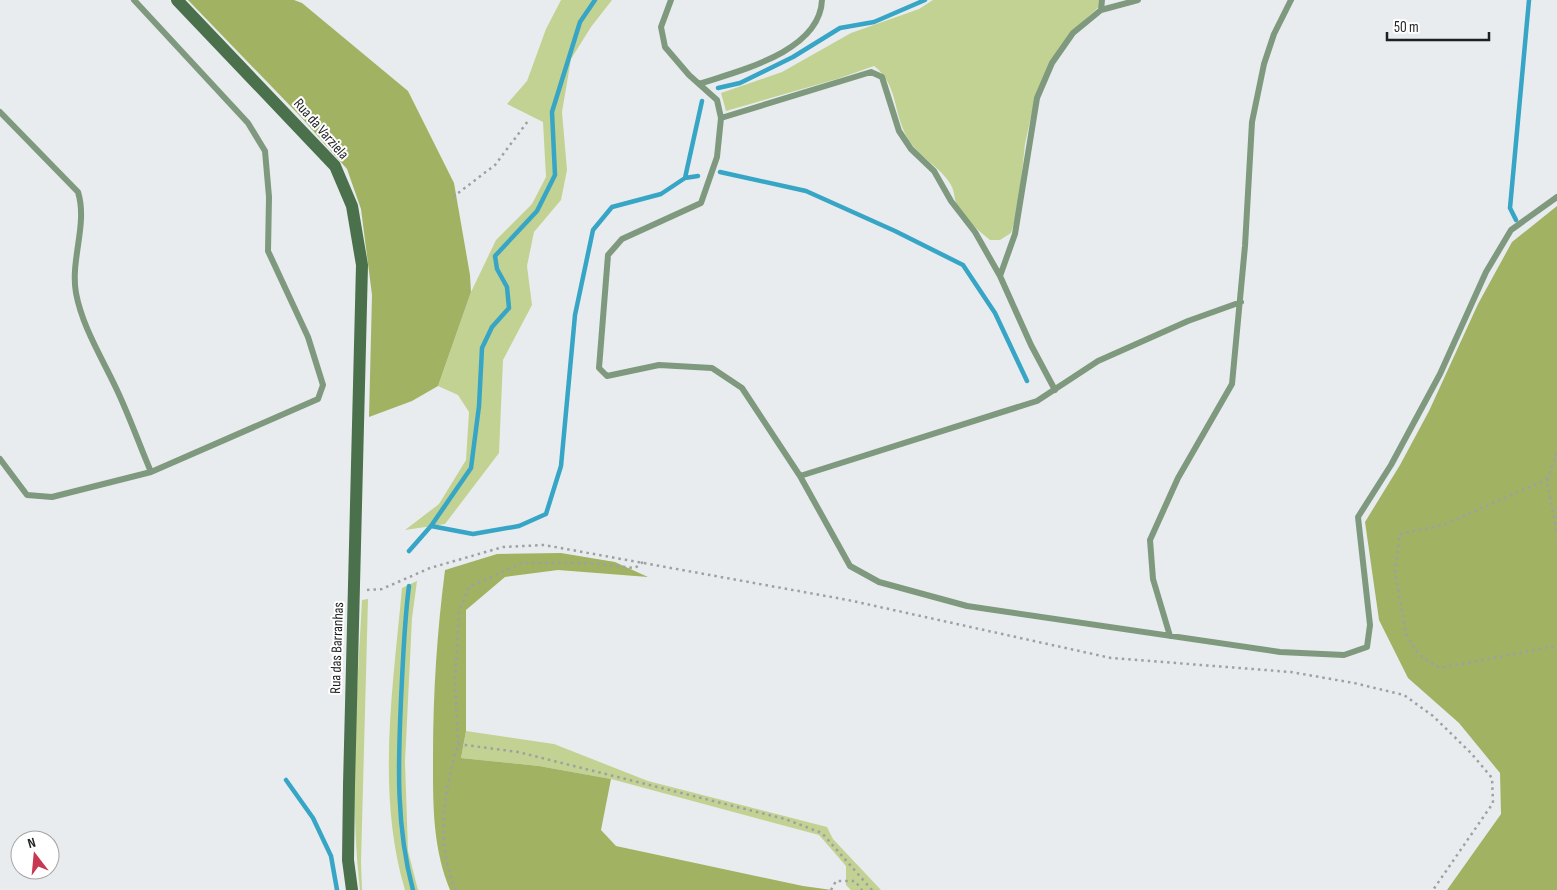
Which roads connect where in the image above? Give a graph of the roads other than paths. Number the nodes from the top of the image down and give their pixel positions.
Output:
1 (134, 0) edge
2 (177, 0) edge
3 (671, 0) edge
4 (822, 0) edge
5 (1102, 0) edge
6 (1138, 0) edge
7 (1291, 0) edge
8 (1101, 10) junction
9 (699, 84) junction
10 (0, 112) edge
11 (720, 118) junction
12 (1557, 196) edge
13 (1000, 276) junction
14 (1241, 302) junction
15 (1055, 390) junction
16 (360, 408) joint
17 (0, 459) edge
18 (151, 472) junction
19 (800, 476) junction
20 (1170, 636) junction
21 (352, 890) edge

1 - 18 lane
2 - 16 main road, Rua da Varziela
3 - 9 lane
4 - 9 lane
5 - 8 lane
6 - 8 lane
7 - 14 lane
8 - 13 lane
9 - 11 lane
10 - 18 lane
11 - 13 lane
11 - 19 lane
12 - 20 lane
13 - 15 lane
14 - 15 lane
14 - 20 lane
15 - 19 lane
16 - 21 main road, Rua das Barranhas
17 - 18 lane
19 - 20 lane

